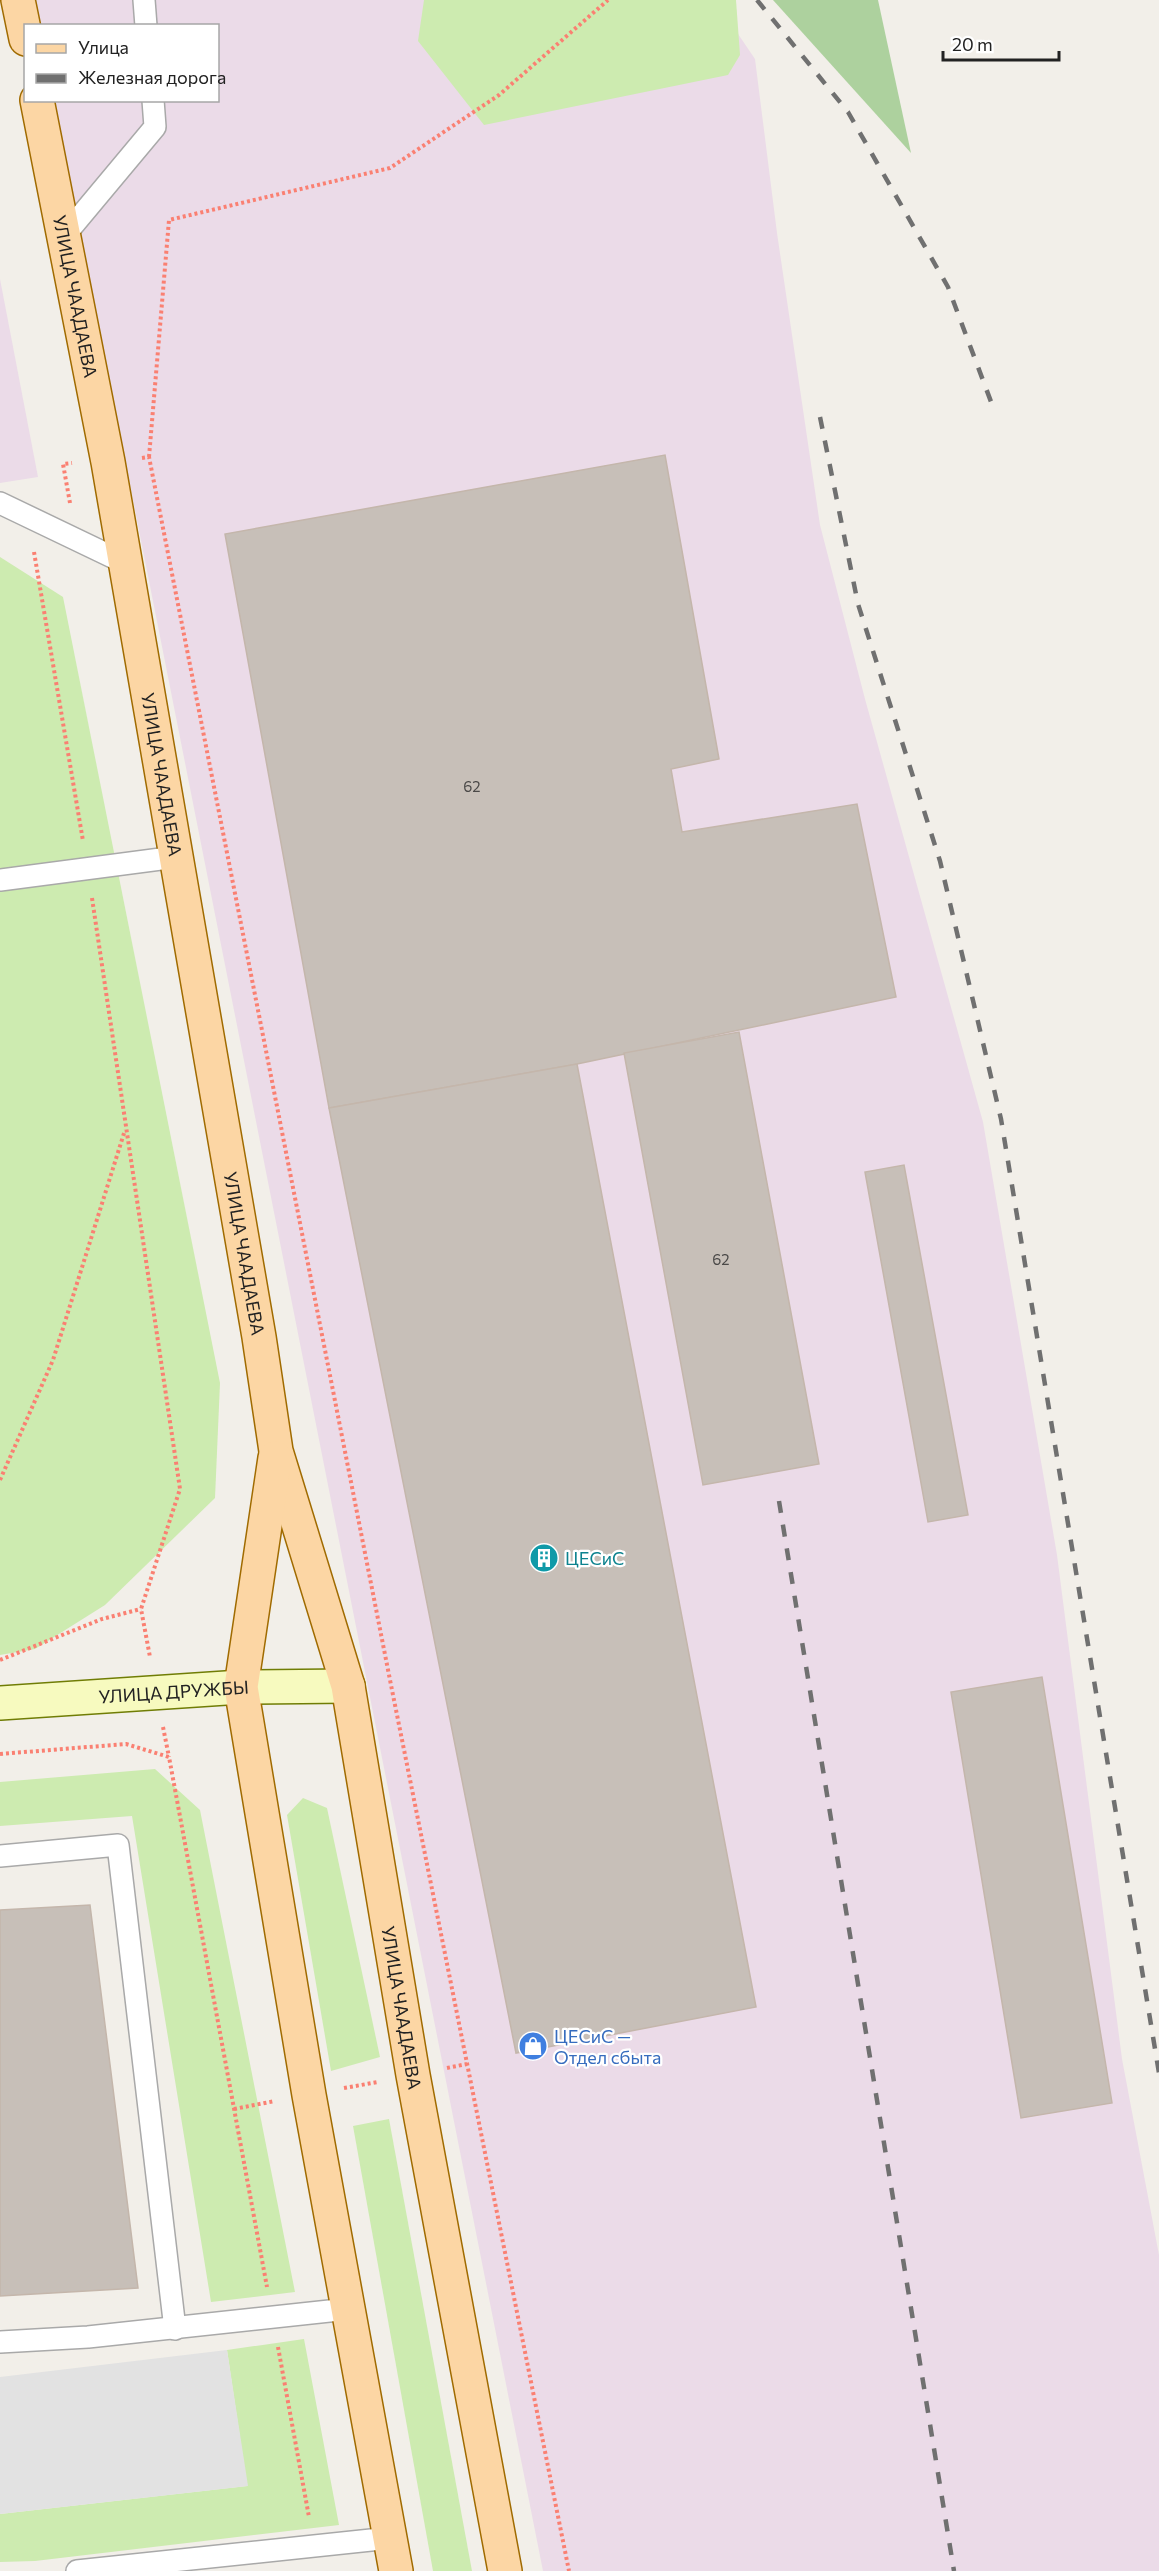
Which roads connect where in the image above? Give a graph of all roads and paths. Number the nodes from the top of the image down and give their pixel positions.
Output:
1 (18, 0) edge
2 (144, 0) edge
3 (608, 0) edge
4 (147, 24) edge
5 (24, 29) edge
6 (38, 102) edge
7 (153, 102) edge
8 (64, 236) junction
9 (149, 457) junction
10 (108, 462) junction
11 (0, 503) edge
12 (28, 516) junction
13 (125, 563) junction
14 (176, 857) junction
15 (87, 868) junction
16 (0, 880) edge
17 (126, 1127) junction
18 (276, 1451) junction
19 (0, 1480) edge
20 (0, 1660) edge
21 (348, 1686) junction
22 (241, 1687) junction
23 (0, 1703) edge
24 (0, 1754) edge
25 (0, 1856) edge
26 (467, 2064) junction
27 (413, 2075) junction
28 (309, 2095) junction
29 (234, 2109) junction
30 (348, 2309) junction
31 (273, 2319) junction
32 (175, 2329) junction
33 (0, 2342) edge
34 (390, 2538) junction
35 (314, 2544) junction
36 (77, 2571) edge
37 (396, 2571) edge
38 (505, 2571) edge
39 (569, 2571) edge

1 - 5 main road
2 - 4 lane
3 - 9 path
6 - 8 main road, УЛИЦА ЧААДАЕВА
7 - 8 lane
8 - 10 main road, УЛИЦА ЧААДАЕВА
9 - 10 path
9 - 26 path
10 - 13 main road, УЛИЦА ЧААДАЕВА
11 - 12 lane
12 - 13 lane
12 - 15 path
13 - 14 main road, УЛИЦА ЧААДАЕВА
14 - 15 lane
14 - 18 main road, УЛИЦА ЧААДАЕВА
15 - 16 lane
15 - 17 path
17 - 19 path
17 - 20 path
18 - 21 main road, УЛИЦА ЧААДАЕВА
18 - 22 main road, УЛИЦА ЧААДАЕВА
21 - 22 main road, УЛИЦА ДРУЖБЫ
21 - 27 main road, УЛИЦА ЧААДАЕВА
22 - 23 main road, УЛИЦА ДРУЖБЫ
22 - 28 main road, УЛИЦА ЧААДАЕВА
24 - 29 path
25 - 32 lane
26 - 27 path
26 - 39 path
27 - 28 path
27 - 38 main road, УЛИЦА ЧААДАЕВА
28 - 29 path
28 - 30 main road, УЛИЦА ЧААДАЕВА
29 - 31 path
30 - 31 lane
30 - 34 main road, УЛИЦА ЧААДАЕВА
31 - 32 lane
31 - 35 path
32 - 33 lane
34 - 35 lane
34 - 37 main road, УЛИЦА ЧААДАЕВА
35 - 36 lane

